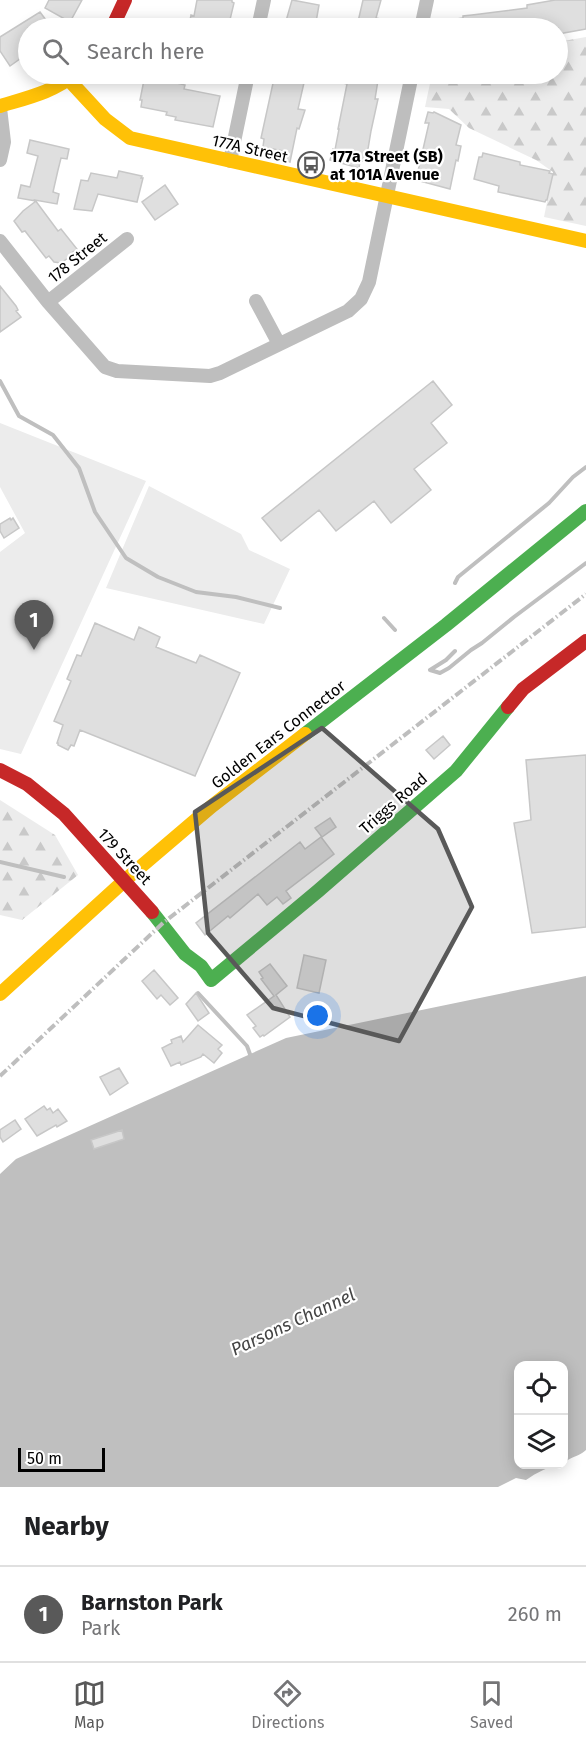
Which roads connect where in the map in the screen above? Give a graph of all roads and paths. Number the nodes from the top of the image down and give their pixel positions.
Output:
1 (125, 0) edge
2 (264, 0) edge
3 (427, 0) edge
4 (117, 18) edge
5 (260, 18) edge
6 (423, 18) edge
7 (56, 84) edge
8 (78, 84) edge
9 (246, 84) edge
10 (410, 84) edge
11 (0, 107) edge
12 (0, 160) edge
13 (230, 161) junction
14 (386, 195) junction
15 (127, 239) dead end
16 (0, 241) edge
17 (586, 241) edge
18 (256, 301) dead end
19 (48, 302) junction
20 (279, 344) junction
21 (586, 511) edge
22 (586, 641) edge
23 (0, 770) edge
24 (124, 881) junction
25 (211, 980) joint
26 (0, 994) edge

1 - 4 street
2 - 5 street
3 - 6 street
7 - 11 street
8 - 13 street, 177A Street
9 - 13 street
10 - 14 street
11 - 12 street
13 - 14 street, 177A Street
14 - 17 street, 177A Street
14 - 20 street
15 - 19 street, 178 Street
16 - 19 street
18 - 20 street
19 - 20 street
21 - 24 street, Golden Ears Connector
22 - 25 street, Triggs Road
23 - 24 street, 179 Street
24 - 25 street, 179 Street
24 - 26 street, Golden Ears Connector

